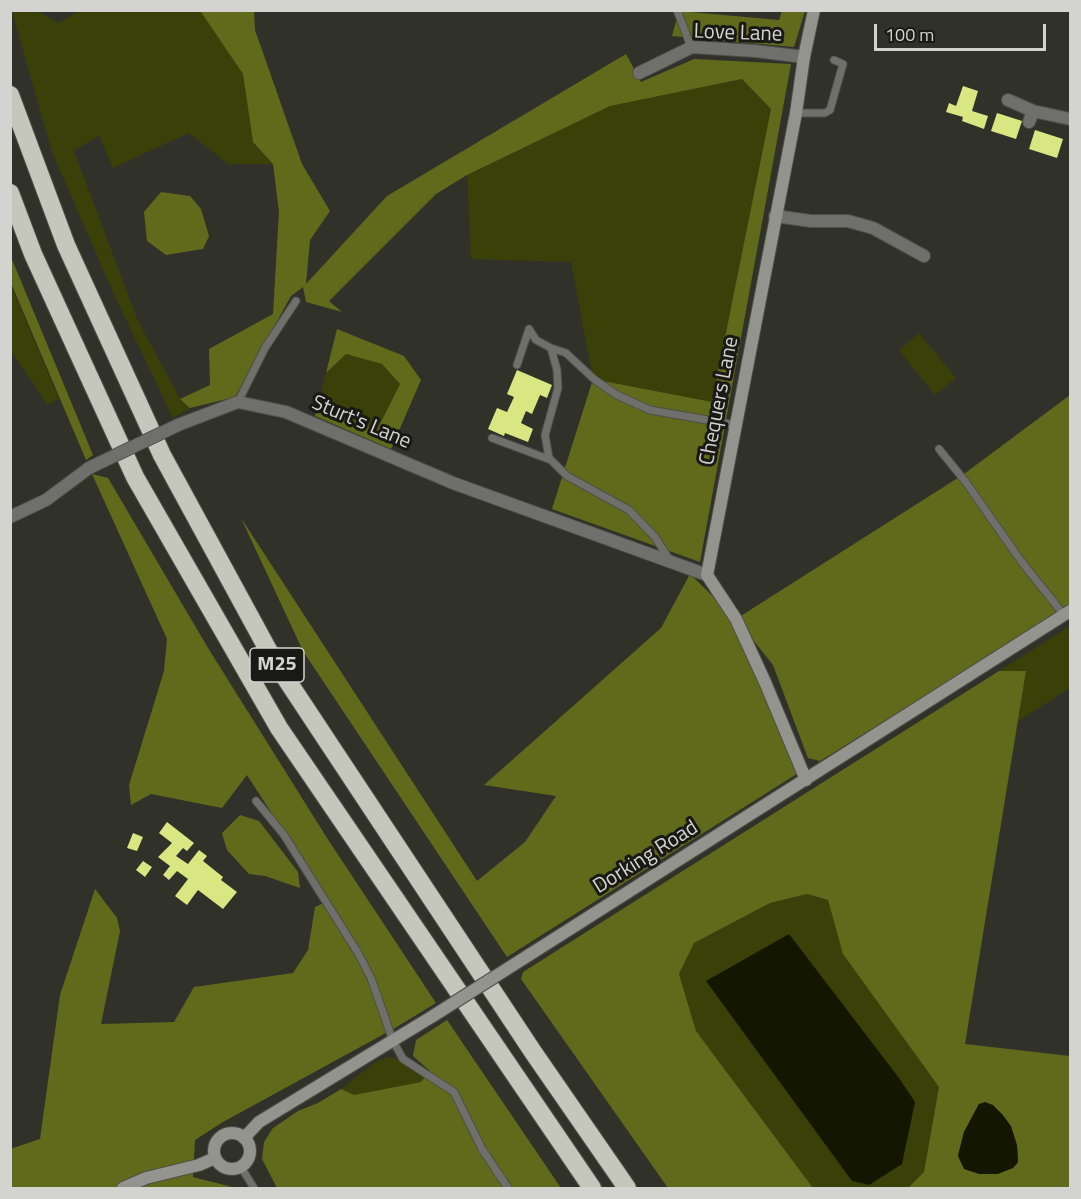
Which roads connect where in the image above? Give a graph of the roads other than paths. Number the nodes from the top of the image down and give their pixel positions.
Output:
1 (677, 10) edge
2 (814, 10) edge
3 (691, 47) junction
4 (804, 57) junction
5 (834, 60) dead end
6 (639, 73) dead end
7 (10, 95) edge
8 (1008, 100) dead end
9 (796, 113) junction
10 (1071, 119) edge
11 (10, 193) edge
12 (775, 216) junction
13 (924, 256) dead end
14 (296, 301) dead end
15 (550, 348) junction
16 (517, 365) dead end
17 (238, 402) junction
18 (736, 425) junction
19 (492, 438) dead end
20 (939, 449) dead end
21 (551, 460) junction
22 (10, 517) edge
23 (670, 562) junction
24 (707, 575) junction
25 (1067, 613) edge
26 (806, 780) junction
27 (256, 801) dead end
28 (393, 1041) junction
29 (243, 1138) junction
30 (215, 1158) junction
31 (241, 1167) junction
32 (123, 1188) edge
33 (254, 1188) edge
34 (508, 1188) edge
35 (592, 1188) edge
36 (627, 1188) edge

1 - 3 lane
2 - 4 main road, Chequers Lane
3 - 4 street, Love Lane
3 - 6 street, Love Lane
4 - 9 main road, Chequers Lane
5 - 9 lane
7 - 36 highway, M25
8 - 10 street
9 - 12 main road, Chequers Lane
11 - 35 highway, M25
12 - 13 street
12 - 18 main road, Chequers Lane
14 - 17 lane
15 - 16 lane
15 - 18 lane
15 - 21 lane
17 - 22 street, bridge
17 - 23 street, Sturt's Lane
18 - 24 main road, Chequers Lane
19 - 21 lane
20 - 25 lane
21 - 23 lane
23 - 24 street, Sturt's Lane
24 - 26 main road
25 - 26 main road, Dorking Road
26 - 28 main road, Dorking Road, bridge
27 - 28 lane
28 - 29 main road, Dorking Road
28 - 34 lane
29 - 30 main road
29 - 31 main road
30 - 31 main road
30 - 32 main road
31 - 33 lane

